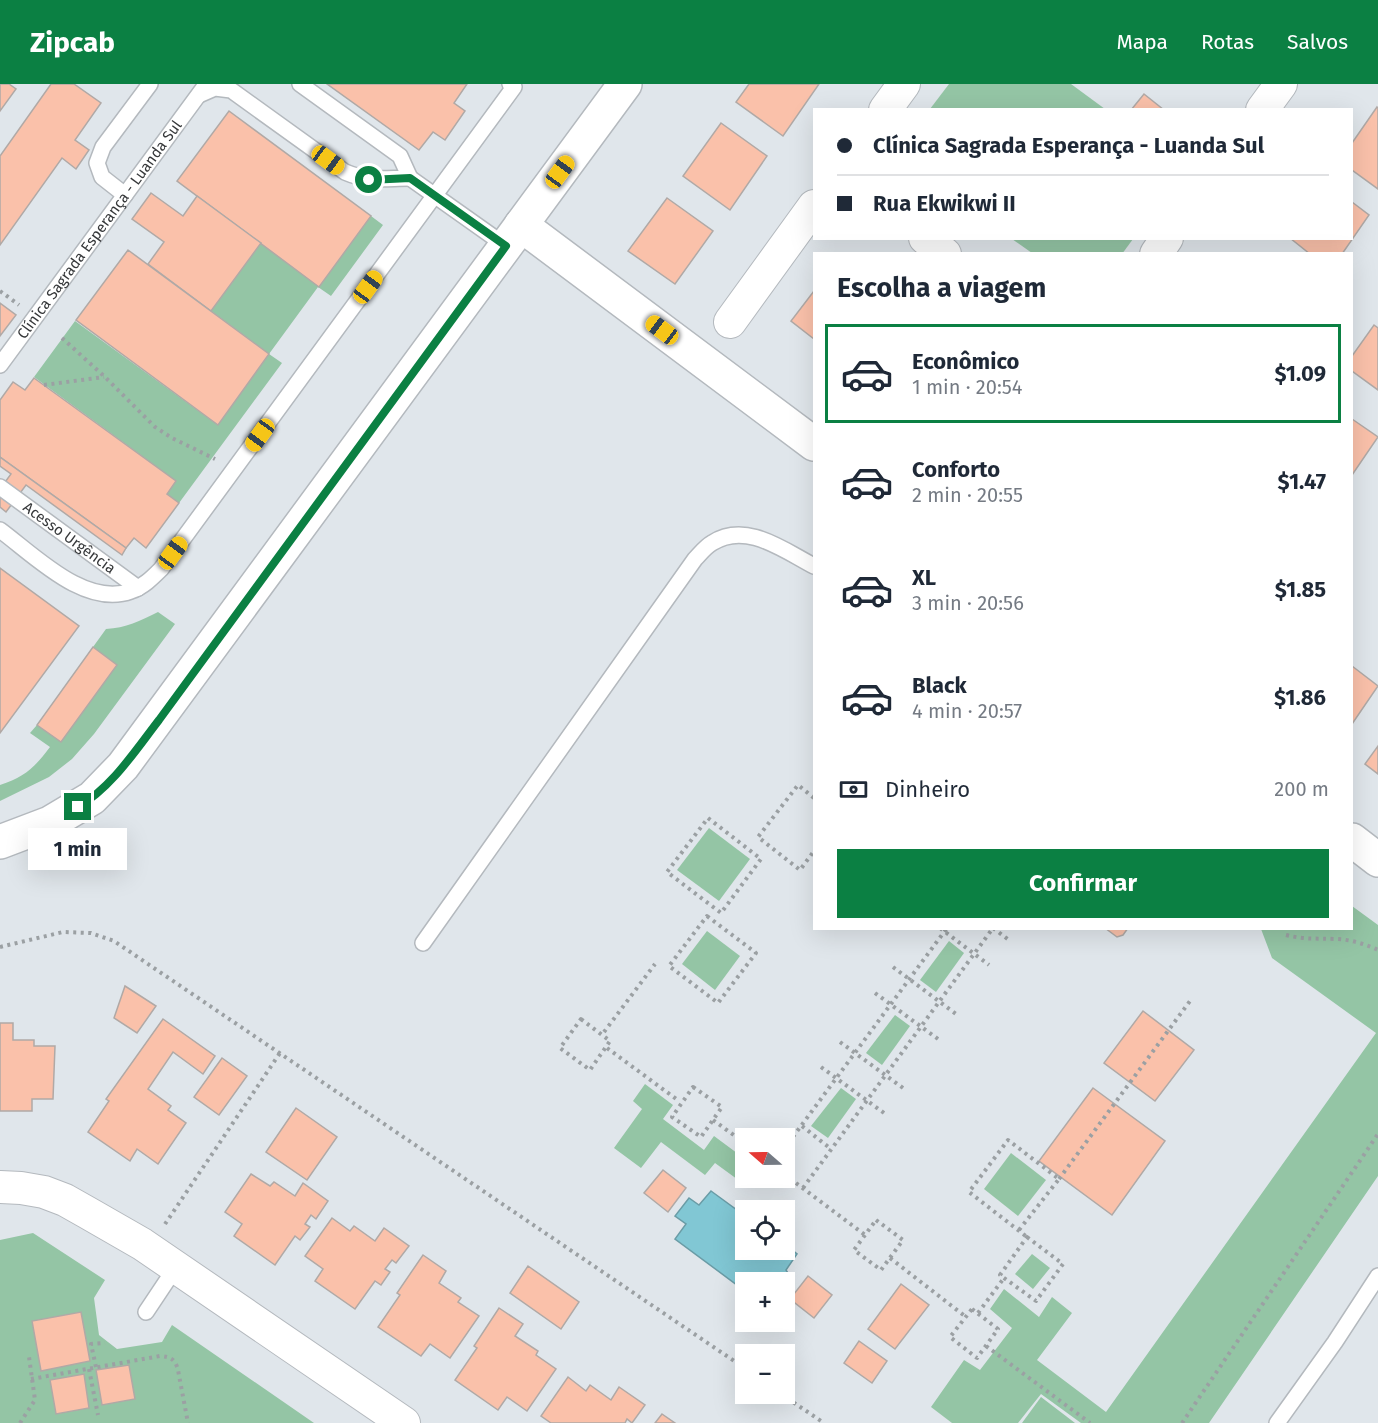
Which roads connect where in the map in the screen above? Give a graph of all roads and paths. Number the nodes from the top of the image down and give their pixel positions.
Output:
1 (150, 84) edge
2 (300, 84) edge
3 (510, 84) edge
4 (625, 84) edge
5 (904, 84) edge
6 (1281, 84) edge
7 (203, 89) edge
8 (886, 108) edge
9 (1263, 108) edge
10 (410, 178) junction
11 (125, 195) junction
12 (435, 195) junction
13 (813, 207) edge
14 (514, 235) junction
15 (928, 240) edge
16 (942, 252) edge
17 (0, 291) edge
18 (25, 310) dead end
19 (730, 322) dead end
20 (62, 338) dead end
21 (0, 365) edge
22 (105, 377) junction
23 (44, 385) dead end
24 (813, 443) edge
25 (219, 462) dead end
26 (0, 487) edge
27 (0, 530) edge
28 (813, 565) edge
29 (138, 588) junction
30 (813, 797) edge
31 (1353, 841) edge
32 (0, 842) edge
33 (813, 852) edge
34 (1378, 860) edge
35 (721, 913) joint
36 (946, 930) edge
37 (992, 930) edge
38 (996, 930) edge
39 (1286, 935) dead end
40 (1009, 940) dead end
41 (423, 943) dead end
42 (0, 947) edge
43 (1378, 950) edge
44 (974, 954) junction
45 (656, 964) dead end
46 (989, 965) dead end
47 (893, 967) dead end
48 (910, 979) junction
49 (876, 993) dead end
50 (939, 1001) junction
51 (1190, 1002) dead end
52 (718, 1003) joint
53 (891, 1005) junction
54 (956, 1014) dead end
55 (921, 1027) junction
56 (604, 1032) dead end
57 (938, 1039) dead end
58 (840, 1042) dead end
59 (607, 1048) dead end
60 (280, 1053) junction
61 (856, 1053) junction
62 (821, 1066) dead end
63 (590, 1070) joint
64 (885, 1075) junction
65 (837, 1078) junction
66 (903, 1088) dead end
67 (867, 1100) junction
68 (679, 1101) dead end
69 (884, 1113) dead end
70 (713, 1120) junction
71 (802, 1126) junction
72 (1378, 1134) edge
73 (795, 1135) edge
74 (735, 1136) edge
75 (831, 1149) junction
76 (1059, 1179) junction
77 (795, 1182) edge
78 (0, 1187) edge
79 (803, 1188) junction
80 (163, 1227) dead end
81 (1019, 1230) junction
82 (865, 1235) junction
83 (1027, 1237) junction
84 (890, 1258) junction
85 (176, 1267) junction
86 (1378, 1276) edge
87 (1004, 1278) junction
88 (146, 1312) dead end
89 (978, 1313) junction
90 (966, 1317) junction
91 (105, 1343) dead end
92 (986, 1346) junction
93 (29, 1357) dead end
94 (735, 1363) edge
95 (96, 1367) junction
96 (89, 1368) junction
97 (31, 1379) junction
98 (795, 1403) edge
99 (98, 1415) dead end
100 (20, 1423) edge
101 (188, 1423) edge
102 (404, 1423) edge
103 (824, 1423) edge
104 (1090, 1423) edge
105 (1182, 1423) edge
106 (1276, 1423) edge

1 - 11 lane
2 - 10 lane
3 - 12 lane
4 - 14 street
5 - 8 street
6 - 9 street
7 - 10 lane, Clínica Sagrada Esperança - Luanda Sul
7 - 11 lane, Clínica Sagrada Esperança - Luanda Sul
10 - 12 lane
11 - 21 lane, Clínica Sagrada Esperança - Luanda Sul
12 - 14 lane
12 - 29 lane
13 - 19 street
14 - 24 street
14 - 32 street
15 - 16 street
17 - 18 path
20 - 22 path
22 - 23 path
22 - 25 path
26 - 29 lane, Acesso Urgência
27 - 29 lane
28 - 41 lane
30 - 33 path
31 - 34 street
35 - 35 path
36 - 44 path
36 - 48 path
37 - 44 path
38 - 40 path
39 - 43 path
42 - 60 path
44 - 46 path
44 - 50 path
45 - 56 path
47 - 48 path
48 - 50 path
48 - 53 path
49 - 53 path
50 - 54 path
50 - 55 path
51 - 76 path
52 - 52 path
53 - 55 path
53 - 61 path
55 - 57 path
55 - 64 path
58 - 61 path
59 - 68 path
60 - 80 path
60 - 94 path
61 - 64 path
61 - 65 path
62 - 65 path
63 - 63 path
64 - 66 path
64 - 67 path
65 - 67 path
65 - 71 path
67 - 69 path
67 - 75 path
70 - 70 path
70 - 74 path
71 - 73 path
71 - 75 path
72 - 105 path
75 - 79 path
76 - 81 path
76 - 81 path
77 - 79 path
78 - 85 street
79 - 82 path
81 - 83 path
82 - 84 path
82 - 84 path
83 - 87 path
83 - 87 path
84 - 90 path
85 - 88 lane
85 - 102 street
86 - 106 lane
87 - 89 path
89 - 90 path
89 - 92 path
90 - 92 path
91 - 95 path
92 - 104 path
93 - 97 path
95 - 96 path
95 - 101 path
96 - 97 path
96 - 99 path
97 - 100 path
98 - 103 path

